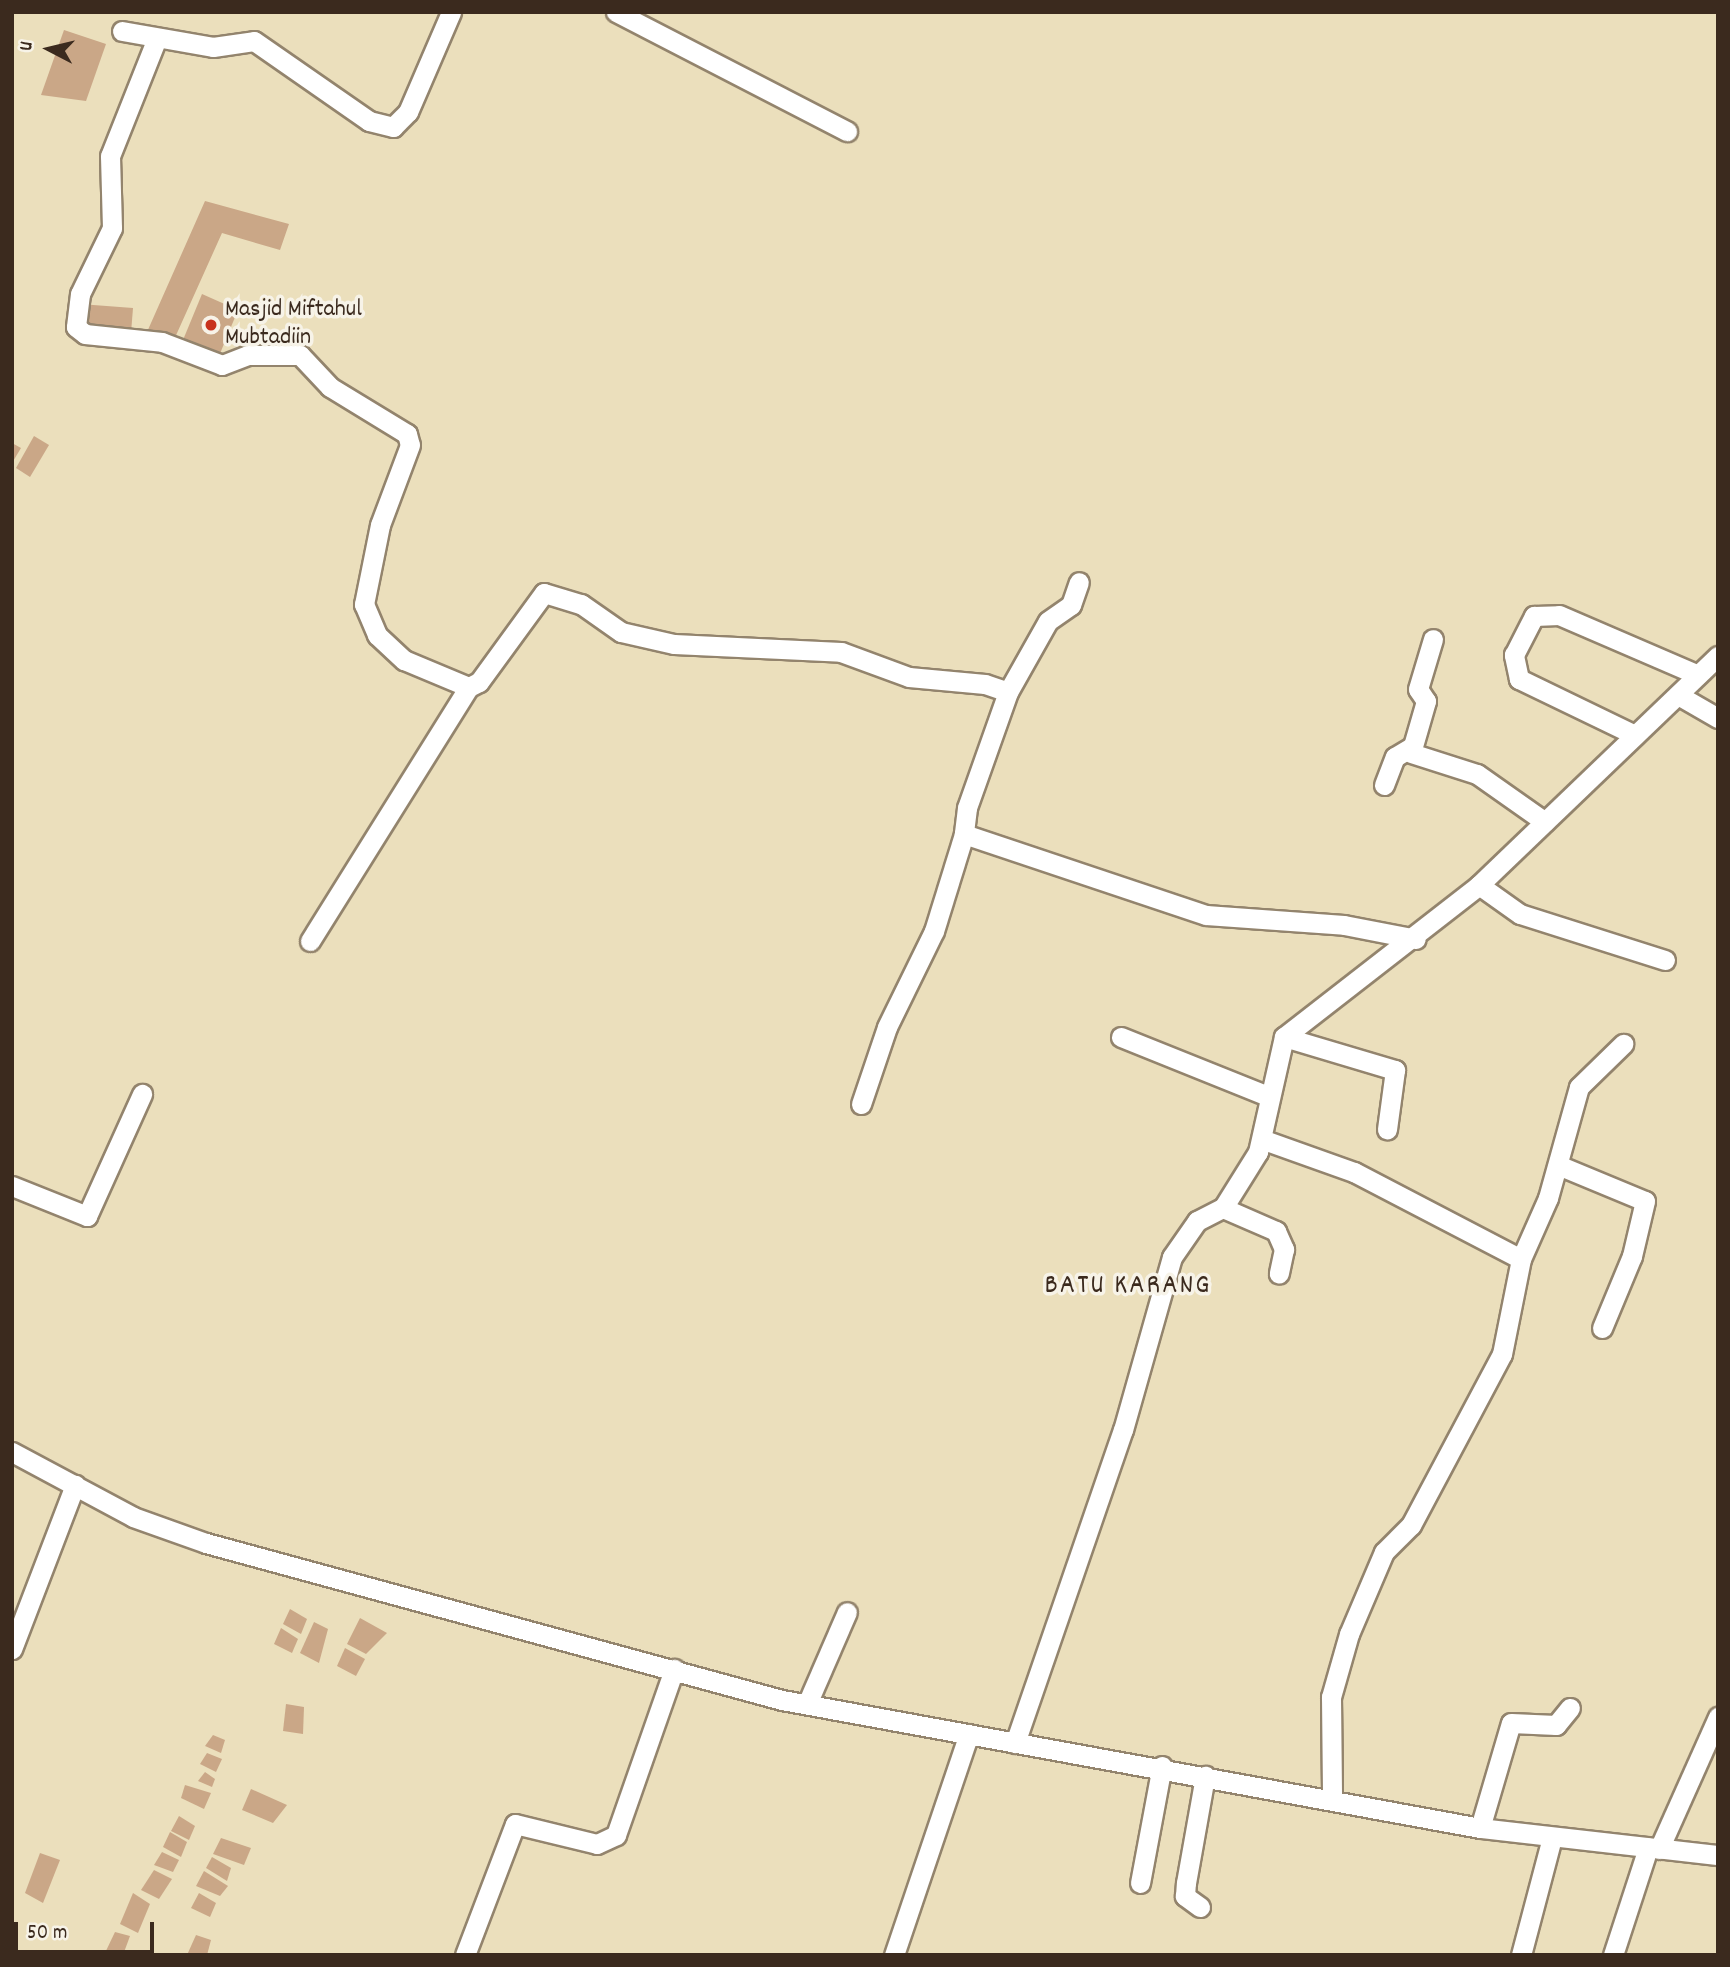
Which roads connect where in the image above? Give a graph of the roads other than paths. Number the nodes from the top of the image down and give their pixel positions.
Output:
1 (451, 12) edge
2 (616, 12) edge
3 (122, 31) dead end
4 (157, 38) junction
5 (847, 131) dead end
6 (1079, 583) dead end
7 (1433, 639) dead end
8 (1718, 656) edge
9 (1698, 675) junction
10 (469, 687) junction
11 (1008, 692) junction
12 (1678, 695) junction
13 (1718, 718) edge
14 (1635, 735) junction
15 (1410, 753) junction
16 (1384, 785) dead end
17 (1545, 822) junction
18 (964, 834) junction
19 (1479, 885) junction
20 (1416, 939) junction
21 (310, 941) dead end
22 (1665, 960) dead end
23 (1284, 1037) junction
24 (1121, 1038) dead end
25 (1623, 1044) dead end
26 (142, 1094) dead end
27 (1268, 1096) junction
28 (861, 1104) dead end
29 (1387, 1129) dead end
30 (1264, 1140) junction
31 (1558, 1165) junction
32 (12, 1186) edge
33 (1223, 1208) junction
34 (1521, 1259) junction
35 (1279, 1273) dead end
36 (1602, 1328) dead end
37 (12, 1452) edge
38 (75, 1485) junction
39 (846, 1612) dead end
40 (12, 1649) edge
41 (674, 1669) junction
42 (807, 1704) junction
43 (1570, 1708) dead end
44 (1718, 1717) edge
45 (969, 1734) junction
46 (1015, 1743) junction
47 (1162, 1766) junction
48 (1205, 1776) junction
49 (1332, 1800) junction
50 (1480, 1828) junction
51 (1552, 1838) junction
52 (1653, 1848) junction
53 (1718, 1855) edge
54 (1140, 1883) dead end
55 (1200, 1907) dead end
56 (465, 1955) edge
57 (894, 1955) edge
58 (1521, 1955) edge
59 (1613, 1955) edge

1 - 4 street
2 - 5 street
3 - 4 street
4 - 10 street
6 - 11 street
7 - 15 street
8 - 9 street
9 - 12 street
9 - 14 street
10 - 11 street
10 - 21 street
11 - 18 street
12 - 13 street
12 - 14 street
14 - 17 street
15 - 16 street
15 - 17 street
17 - 19 street
18 - 20 street
18 - 28 street
19 - 20 street
19 - 22 street
20 - 23 street
23 - 27 street
23 - 29 street
24 - 27 street
25 - 31 street
26 - 32 street
27 - 30 street
30 - 33 street
30 - 34 street
31 - 34 street
31 - 36 street
33 - 35 street
33 - 46 street
34 - 49 street
37 - 38 street
38 - 40 street
38 - 41 street
39 - 42 street
41 - 42 street
41 - 56 street
42 - 45 street
43 - 50 street
44 - 52 street
45 - 46 street
45 - 57 street
46 - 47 street
47 - 48 street
47 - 54 street
48 - 49 street
48 - 55 street
49 - 50 street
50 - 51 street
51 - 52 street
51 - 58 street
52 - 53 street
52 - 59 street

